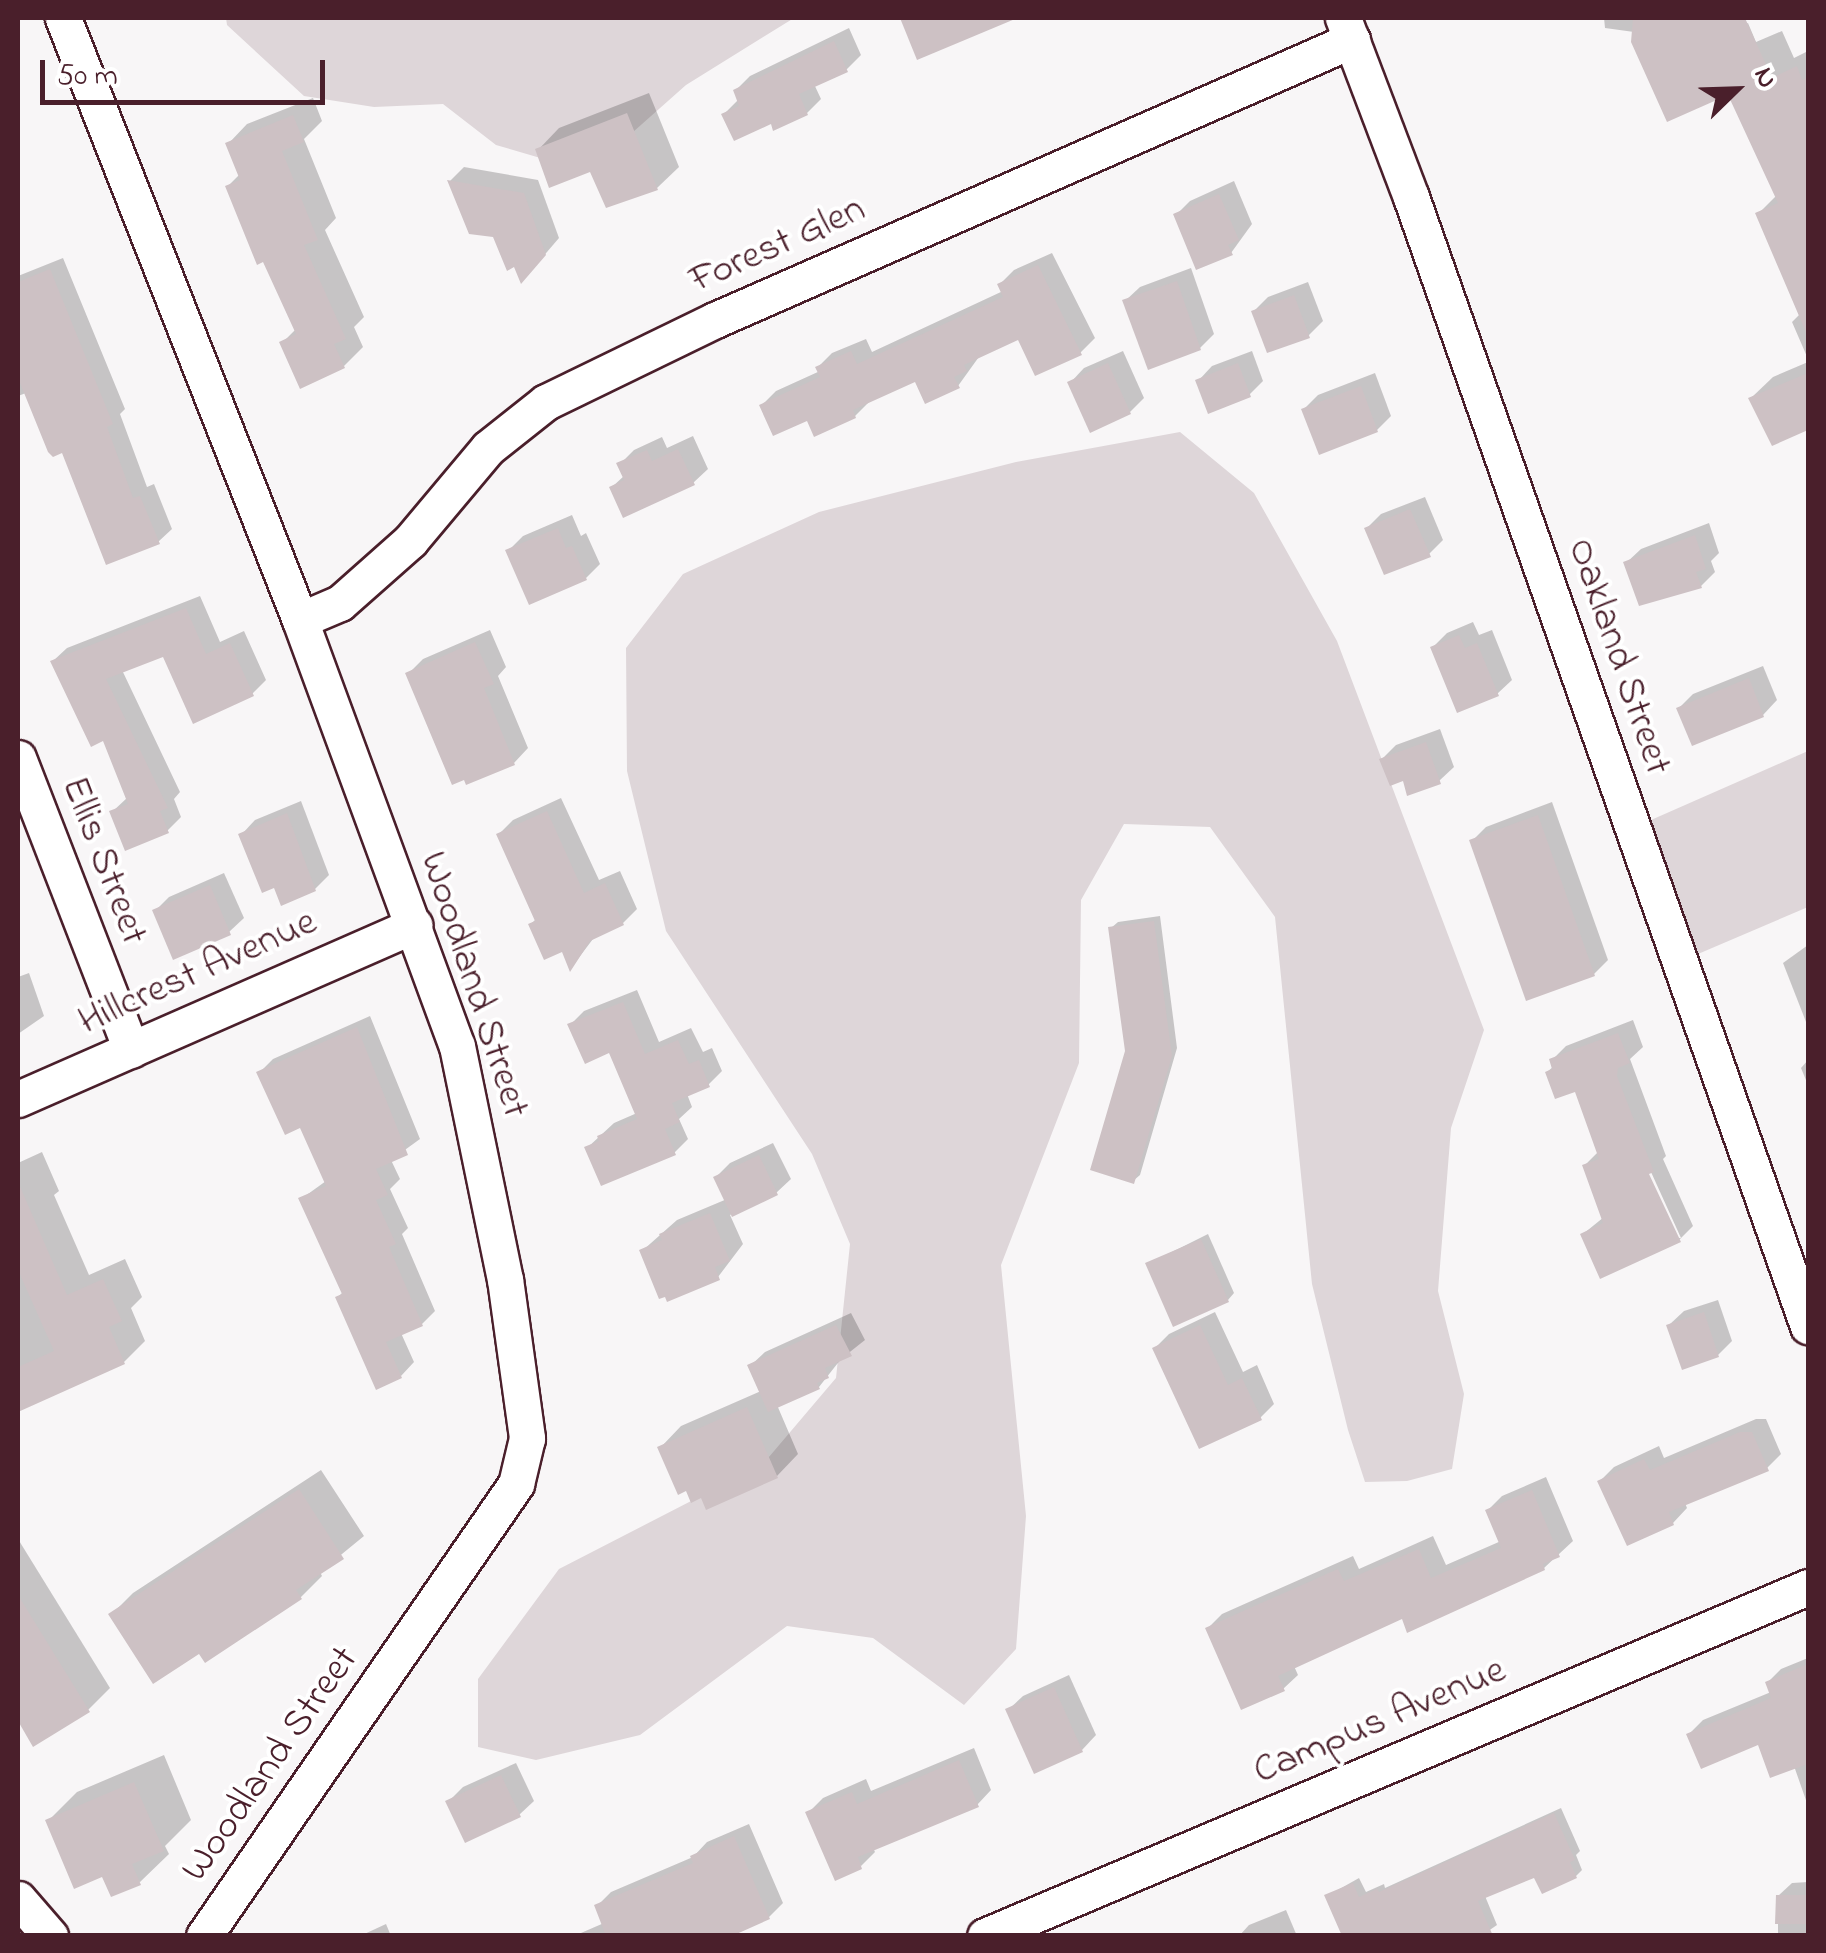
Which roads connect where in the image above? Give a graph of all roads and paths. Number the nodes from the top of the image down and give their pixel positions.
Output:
1 (64, 18) edge
2 (1348, 29) edge
3 (300, 620) junction
4 (18, 758) edge
5 (414, 925) junction
6 (131, 1050) junction
7 (18, 1099) edge
8 (1808, 1326) edge
9 (1808, 1587) edge
10 (18, 1899) edge
11 (50, 1936) edge
12 (204, 1936) edge
13 (985, 1936) edge

1 - 3 street, Woodland Street
2 - 3 street, Forest Glen
2 - 8 street, Oakland Street
3 - 5 street, Woodland Street
4 - 6 street, Ellis Street
5 - 6 street, Hillcrest Avenue
5 - 12 street, Woodland Street
6 - 7 street, Hillcrest Avenue
9 - 13 street, Campus Avenue
10 - 11 street

